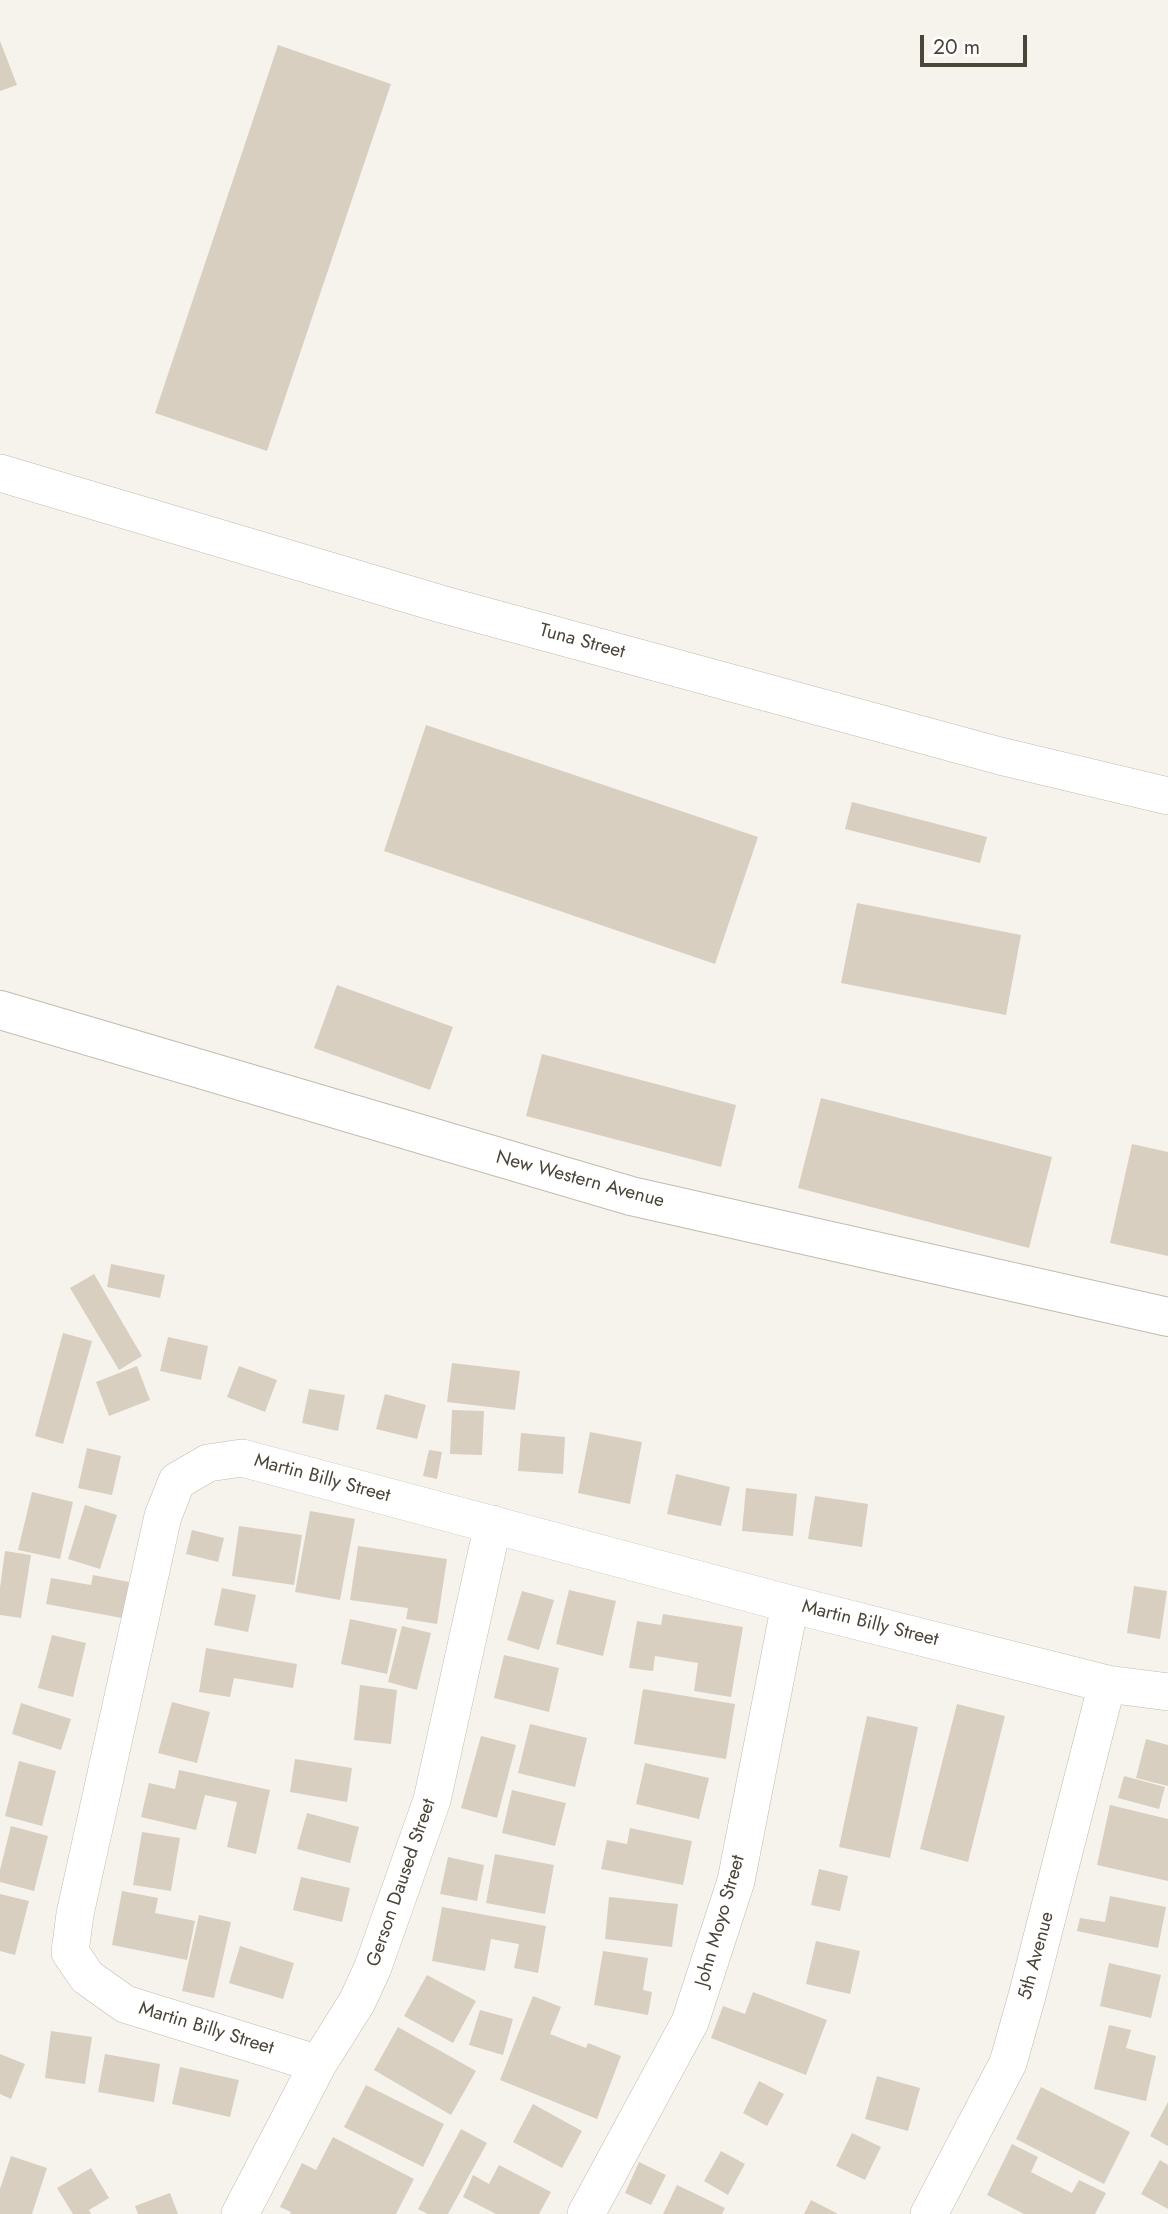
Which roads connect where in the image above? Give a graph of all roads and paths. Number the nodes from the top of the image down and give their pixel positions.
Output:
1 (0, 472) edge
2 (1168, 796) edge
3 (0, 1010) edge
4 (1168, 1317) edge
5 (493, 1524) junction
6 (790, 1604) junction
7 (1107, 1684) junction
8 (1168, 1692) edge
9 (318, 2064) junction
10 (240, 2214) edge
11 (586, 2214) edge
12 (929, 2214) edge

1 - 2 street, Tuna Street
3 - 4 street, New Western Avenue
5 - 6 street, Martin Billy Street
5 - 9 street, Gerson Daused Street
5 - 9 street, Martin Billy Street
6 - 7 street, Martin Billy Street
6 - 11 street, John Moyo Street
7 - 8 street, Martin Billy Street
7 - 12 street, 5th Avenue
9 - 10 street, Gerson Daused Street

